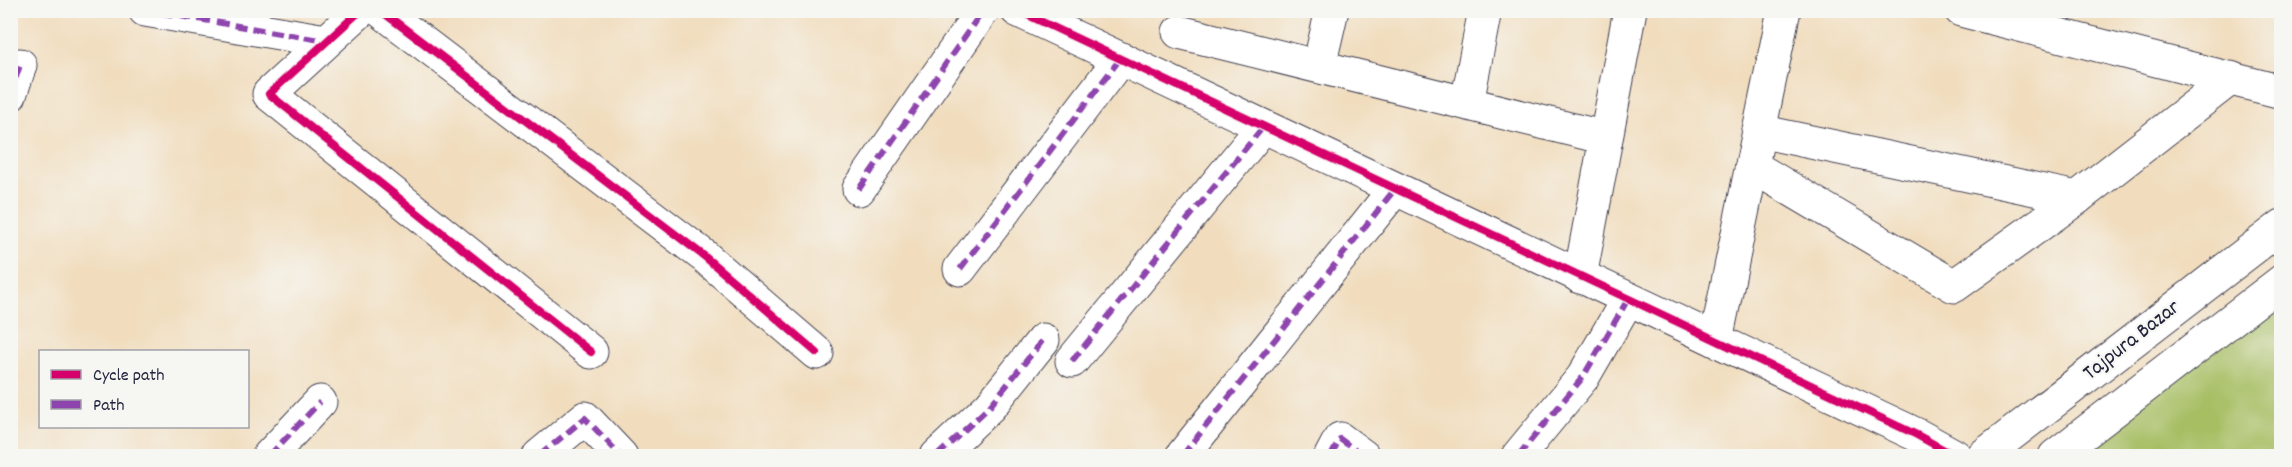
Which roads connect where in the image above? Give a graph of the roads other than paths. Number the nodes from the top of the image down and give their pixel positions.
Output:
1 (145, 10) edge
2 (361, 10) edge
3 (380, 10) edge
4 (984, 10) edge
5 (1017, 10) edge
6 (1332, 10) edge
7 (1485, 10) edge
8 (1630, 10) edge
9 (1784, 10) edge
10 (1961, 10) edge
11 (1182, 21) edge
12 (326, 41) junction
13 (1120, 59) junction
14 (20, 64) dead end
15 (1319, 66) junction
16 (1160, 78) junction
17 (2231, 78) junction
18 (2282, 92) edge
19 (10, 95) edge
20 (1467, 103) junction
21 (1263, 127) junction
22 (1759, 130) junction
23 (1606, 138) junction
24 (1752, 166) junction
25 (859, 189) dead end
26 (1395, 189) junction
27 (2077, 198) junction
28 (2282, 226) edge
29 (960, 269) dead end
30 (1580, 276) junction
31 (2282, 281) edge
32 (1628, 298) junction
33 (1043, 340) dead end
34 (1716, 340) junction
35 (591, 352) dead end
36 (817, 353) dead end
37 (1072, 361) dead end
38 (320, 402) dead end
39 (269, 456) edge
40 (539, 456) edge
41 (621, 456) edge
42 (938, 456) edge
43 (1182, 456) edge
44 (1331, 456) edge
45 (1363, 456) edge
46 (1518, 456) edge
47 (1955, 456) edge
48 (1983, 456) edge
49 (2055, 456) edge

1 - 12 street
2 - 12 street
3 - 36 street
4 - 25 street
5 - 13 street
6 - 15 street
7 - 20 street
8 - 23 street
9 - 22 street
10 - 17 street
11 - 15 street
11 - 16 street
12 - 35 street
13 - 16 street
13 - 29 street
14 - 19 street
15 - 20 street
16 - 21 street
17 - 18 street
17 - 27 street
20 - 23 street
21 - 26 street
21 - 37 street
22 - 24 street
22 - 27 street
23 - 30 street
24 - 27 street
24 - 34 street
26 - 30 street
26 - 43 street
28 - 48 street, Tajpura Bazar
30 - 32 street
31 - 49 street, Tajpura Bazar
32 - 34 street
32 - 46 street
33 - 42 street
34 - 47 street
38 - 39 street
40 - 41 street
44 - 45 street

